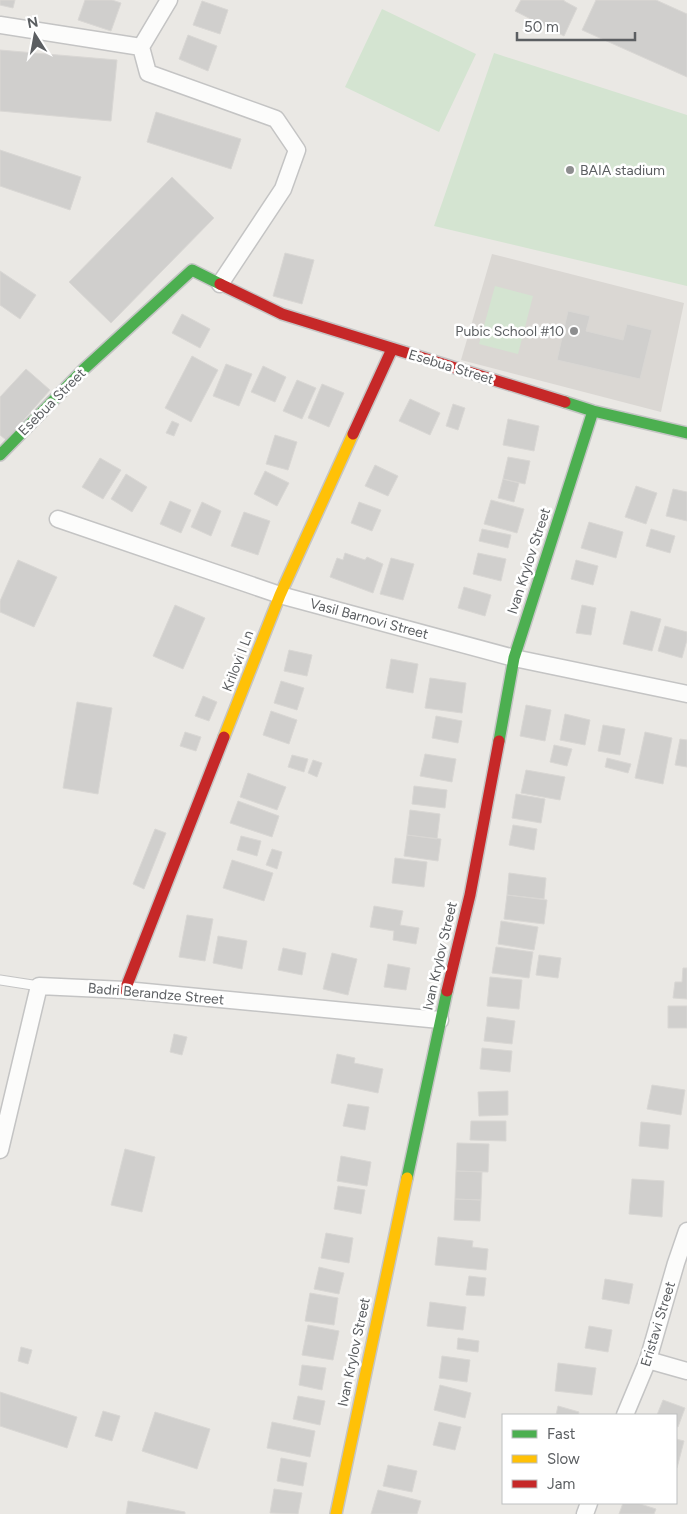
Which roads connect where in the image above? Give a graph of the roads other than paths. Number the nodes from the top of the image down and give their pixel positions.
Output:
1 (169, 0) edge
2 (0, 25) edge
3 (141, 47) junction
4 (220, 284) junction
5 (392, 349) junction
6 (592, 411) junction
7 (687, 433) edge
8 (0, 455) edge
9 (58, 519) dead end
10 (280, 595) junction
11 (514, 658) junction
12 (687, 694) edge
13 (0, 980) edge
14 (39, 986) junction
15 (125, 990) junction
16 (440, 1020) junction
17 (0, 1150) edge
18 (687, 1231) edge
19 (648, 1360) junction
20 (687, 1371) edge
21 (625, 1414) edge
22 (336, 1514) edge

1 - 3 street
2 - 3 street
3 - 4 street
4 - 5 street, Esebua Street
4 - 8 street, Esebua Street
5 - 6 street, Esebua Street
5 - 10 street, Krilovi I Ln
6 - 7 street, Esebua Street
6 - 11 street, Ivan Krylov Street
9 - 10 street, Vasil Barnovi Street
10 - 11 street, Vasil Barnovi Street
10 - 15 street, Krilovi I Ln
11 - 12 street, Vasil Barnovi Street
11 - 16 street, Ivan Krylov Street
13 - 14 lane
14 - 15 street, Badri Berandze Street
14 - 17 street
15 - 16 street, Badri Berandze Street
16 - 22 street, Ivan Krylov Street
18 - 19 street, Eristavi Street
19 - 20 street
19 - 21 street, Eristavi Street

